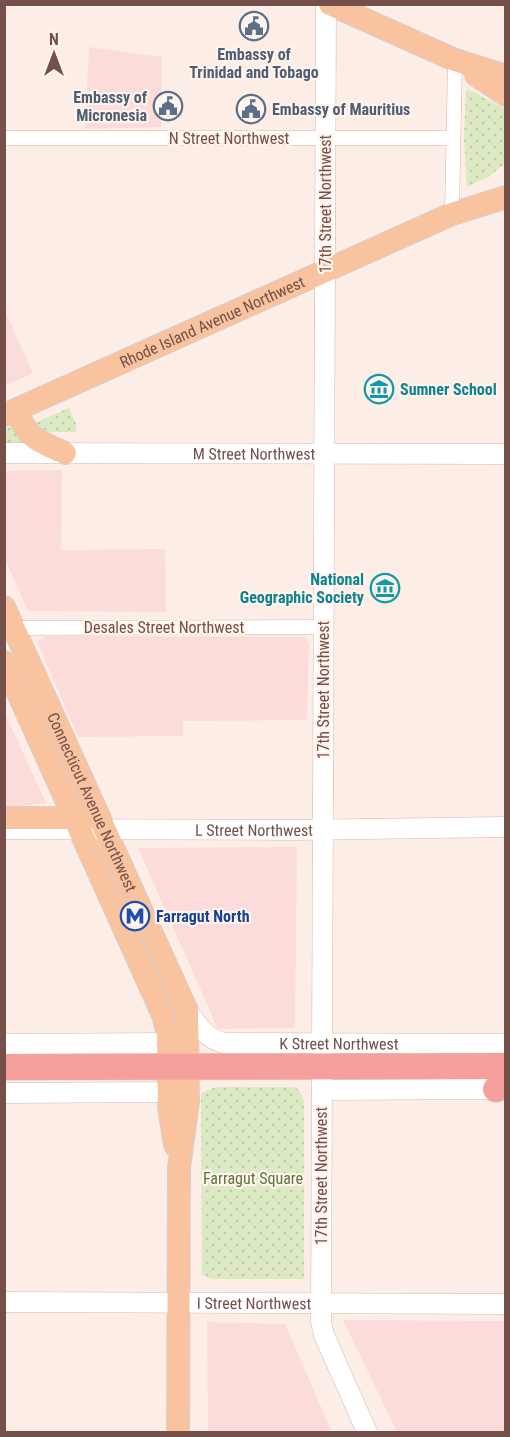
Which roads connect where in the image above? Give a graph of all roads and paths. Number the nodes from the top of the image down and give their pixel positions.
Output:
1 (328, 4) edge
2 (455, 60) junction
3 (506, 76) edge
4 (506, 95) edge
5 (4, 138) edge
6 (325, 138) junction
7 (453, 138) junction
8 (506, 181) edge
9 (506, 197) edge
10 (452, 214) junction
11 (324, 272) junction
12 (10, 412) edge
13 (324, 448) junction
14 (4, 453) edge
15 (65, 453) junction
16 (506, 454) edge
17 (4, 607) edge
18 (323, 627) junction
19 (9, 628) edge
20 (4, 663) edge
21 (4, 818) edge
22 (322, 823) junction
23 (76, 824) junction
24 (104, 824) junction
25 (506, 827) edge
26 (4, 829) edge
27 (187, 1011) junction
28 (4, 1044) edge
29 (506, 1044) edge
30 (175, 1059) junction
31 (322, 1067) junction
32 (12, 1070) edge
33 (503, 1083) edge
34 (169, 1092) junction
35 (4, 1093) edge
36 (179, 1167) junction
37 (4, 1302) edge
38 (179, 1303) junction
39 (321, 1303) junction
40 (506, 1304) edge
41 (178, 1432) edge
42 (367, 1432) edge

1 - 2 main road
1 - 6 main road, 17th Street Northwest
2 - 3 main road
2 - 4 main road
2 - 7 street
5 - 6 street, N Street Northwest
6 - 7 street, N Street Northwest
6 - 11 main road, 17th Street Northwest
7 - 10 street
8 - 10 main road, Rhode Island Avenue Northwest
9 - 10 main road, Rhode Island Avenue Northwest
10 - 11 main road, Rhode Island Avenue Northwest
11 - 12 main road, Rhode Island Avenue Northwest
11 - 13 main road, 17th Street Northwest
12 - 15 main road
13 - 15 main road, M Street Northwest
13 - 16 main road, M Street Northwest
13 - 18 main road, 17th Street Northwest
14 - 15 main road, M Street Northwest
17 - 19 main road, Connecticut Avenue Northwest
18 - 19 street, Desales Street Northwest
18 - 22 main road, 17th Street Northwest
19 - 24 main road, Connecticut Avenue Northwest
20 - 23 main road, Connecticut Avenue Northwest
21 - 23 main road
22 - 24 main road, L Street Northwest
22 - 25 main road, L Street Northwest
22 - 31 main road, 17th Street Northwest
23 - 24 main road
23 - 26 main road
23 - 30 main road, Connecticut Avenue Northwest
24 - 27 main road, Connecticut Avenue Northwest
27 - 30 main road, Connecticut Avenue Northwest
27 - 31 main road, K Street Northwest
28 - 30 main road, K Street Northwest
29 - 31 main road, K Street Northwest
30 - 31 highway, K Street Northwest
30 - 32 highway, K Street Northwest
30 - 34 main road
30 - 36 main road
31 - 33 highway, K Street Northwest
31 - 39 main road, 17th Street Northwest
34 - 35 main road
34 - 36 main road
36 - 38 main road
37 - 38 main road, I Street Northwest
38 - 39 main road, I Street Northwest
38 - 41 main road
39 - 40 main road, I Street Northwest
39 - 42 main road

